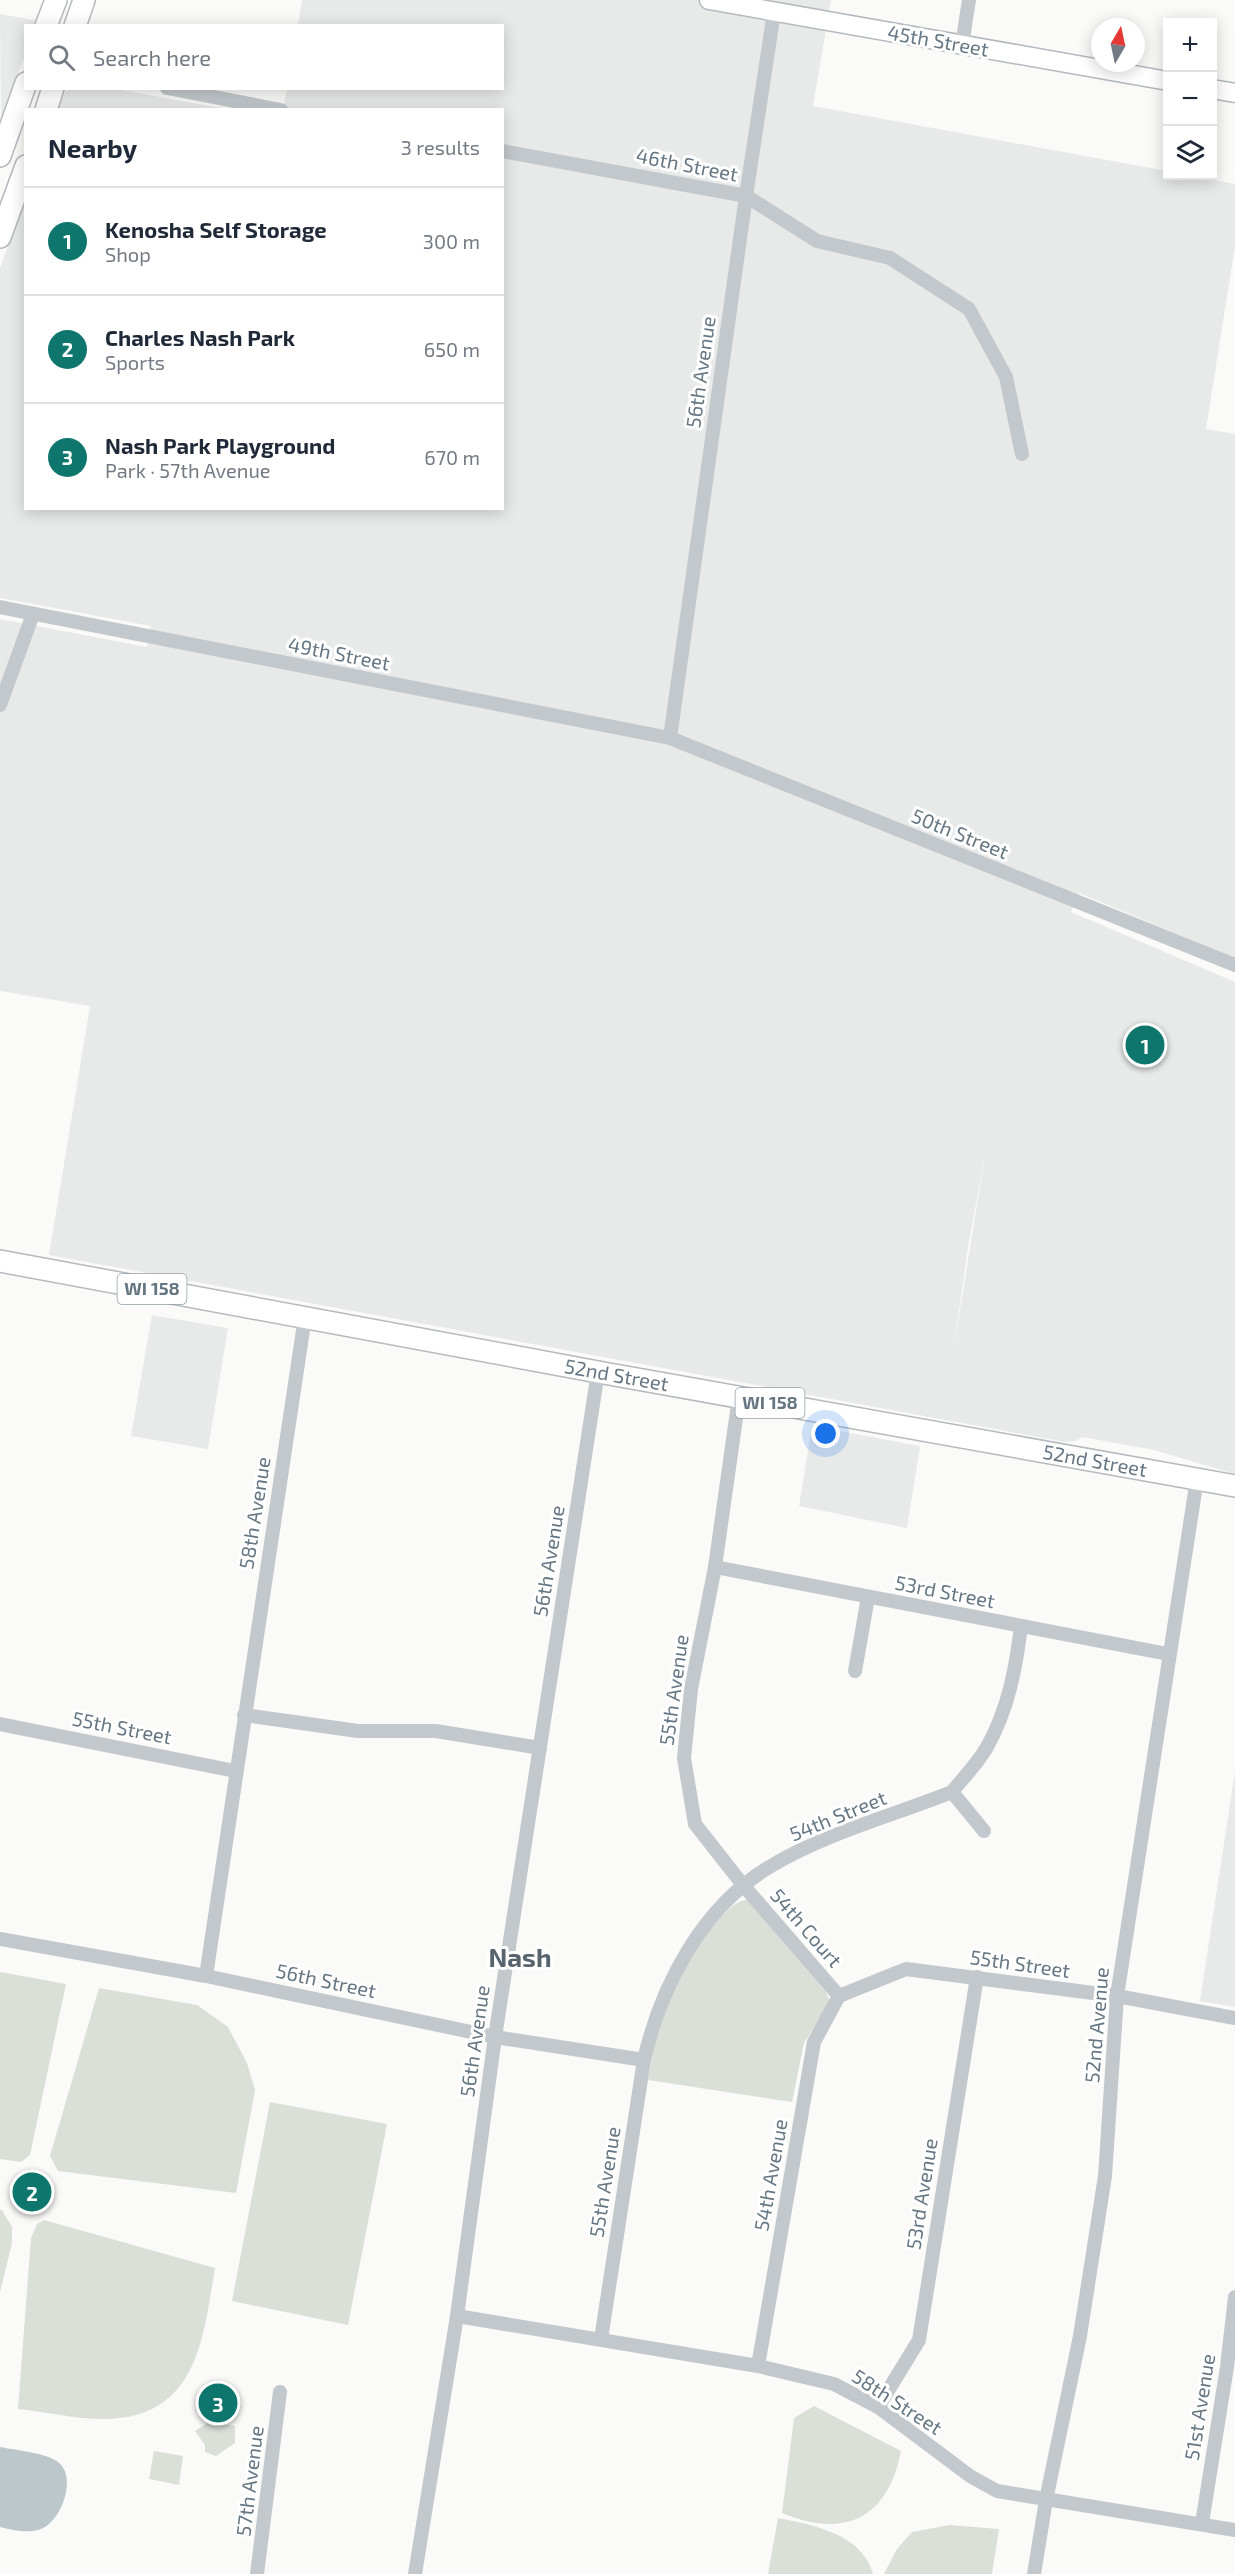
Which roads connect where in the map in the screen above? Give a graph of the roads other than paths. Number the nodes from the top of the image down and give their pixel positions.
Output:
1 (56, 0) edge
2 (84, 0) edge
3 (710, 0) edge
4 (969, 0) edge
5 (774, 12) junction
6 (47, 24) edge
7 (76, 24) edge
8 (962, 45) junction
9 (1163, 80) edge
10 (24, 89) edge
11 (52, 90) edge
12 (177, 90) edge
13 (1217, 90) edge
14 (1235, 93) edge
15 (47, 108) edge
16 (271, 108) edge
17 (504, 151) edge
18 (0, 156) edge
19 (24, 171) edge
20 (746, 196) junction
21 (0, 237) edge
22 (1022, 454) dead end
23 (0, 608) edge
24 (33, 614) junction
25 (0, 705) edge
26 (670, 738) junction
27 (1235, 965) edge
28 (0, 1261) edge
29 (304, 1317) junction
30 (598, 1372) junction
31 (740, 1397) junction
32 (1197, 1479) junction
33 (1235, 1486) edge
34 (715, 1567) junction
35 (868, 1597) junction
36 (1021, 1626) junction
37 (1168, 1654) junction
38 (855, 1671) dead end
39 (244, 1715) junction
40 (0, 1724) edge
41 (540, 1748) junction
42 (236, 1771) junction
43 (952, 1792) junction
44 (984, 1831) dead end
45 (742, 1885) junction
46 (0, 1939) edge
47 (206, 1976) junction
48 (977, 1977) junction
49 (839, 1996) junction
50 (1117, 1996) junction
51 (1235, 2018) edge
52 (495, 2037) junction
53 (644, 2060) junction
54 (1235, 2297) edge
55 (457, 2316) junction
56 (601, 2338) junction
57 (758, 2366) junction
58 (1231, 2368) edge
59 (280, 2392) dead end
60 (878, 2407) junction
61 (1046, 2500) junction
62 (1202, 2523) junction
63 (1235, 2530) edge
64 (257, 2574) edge
65 (415, 2574) edge
66 (1034, 2574) edge

1 - 6 main road
2 - 7 main road
3 - 5 street, 45th Street
4 - 8 street
5 - 8 street, 45th Street
5 - 20 street, 56th Avenue
8 - 9 street, 45th Street
10 - 18 main road
11 - 15 main road
12 - 16 street
13 - 14 street
17 - 20 street, 46th Street
19 - 21 main road
20 - 22 street, 46th Street
20 - 26 street, 56th Avenue
23 - 24 street, 49th Street
24 - 25 street
24 - 26 street, 49th Street
26 - 27 street, 50th Street
28 - 29 main road, 52nd Street / WI 158
29 - 30 main road, 52nd Street / WI 158
29 - 39 street, 58th Avenue
30 - 31 main road, 52nd Street / WI 158
30 - 41 street, 56th Avenue
31 - 32 main road, 52nd Street / WI 158
31 - 34 street, 55th Avenue
32 - 33 main road, 52nd Street / WI 158
32 - 37 street, 52nd Avenue
34 - 35 street, 53rd Street
34 - 45 street, 55th Avenue
35 - 36 street, 53rd Street
35 - 38 street
36 - 37 street, 53rd Street
36 - 43 street
37 - 50 street, 52nd Avenue
39 - 41 street
39 - 42 street, 58th Avenue
40 - 42 street, 55th Street
41 - 52 street, 56th Avenue
42 - 47 street, 58th Avenue
43 - 44 street
43 - 45 street, 54th Street
45 - 49 street, 54th Court
45 - 53 street, 55th Avenue
46 - 47 street, 56th Street
47 - 52 street, 56th Street
48 - 49 street, 55th Street
48 - 50 street, 55th Street
48 - 60 street, 53rd Avenue
49 - 57 street, 54th Avenue
50 - 51 street, 55th Street
50 - 61 street, 52nd Avenue
52 - 53 street, 56th Street
52 - 55 street, 56th Avenue
53 - 56 street, 55th Avenue
54 - 58 street, 51st Avenue
55 - 56 street, 58th Street
55 - 65 street, 56th Avenue
56 - 57 street, 58th Street
57 - 60 street, 58th Street
58 - 62 street, 51st Avenue
59 - 64 street, 57th Avenue
60 - 61 street, 58th Street
61 - 62 street, 58th Street
61 - 66 street, 52nd Avenue
62 - 63 street, 58th Street

